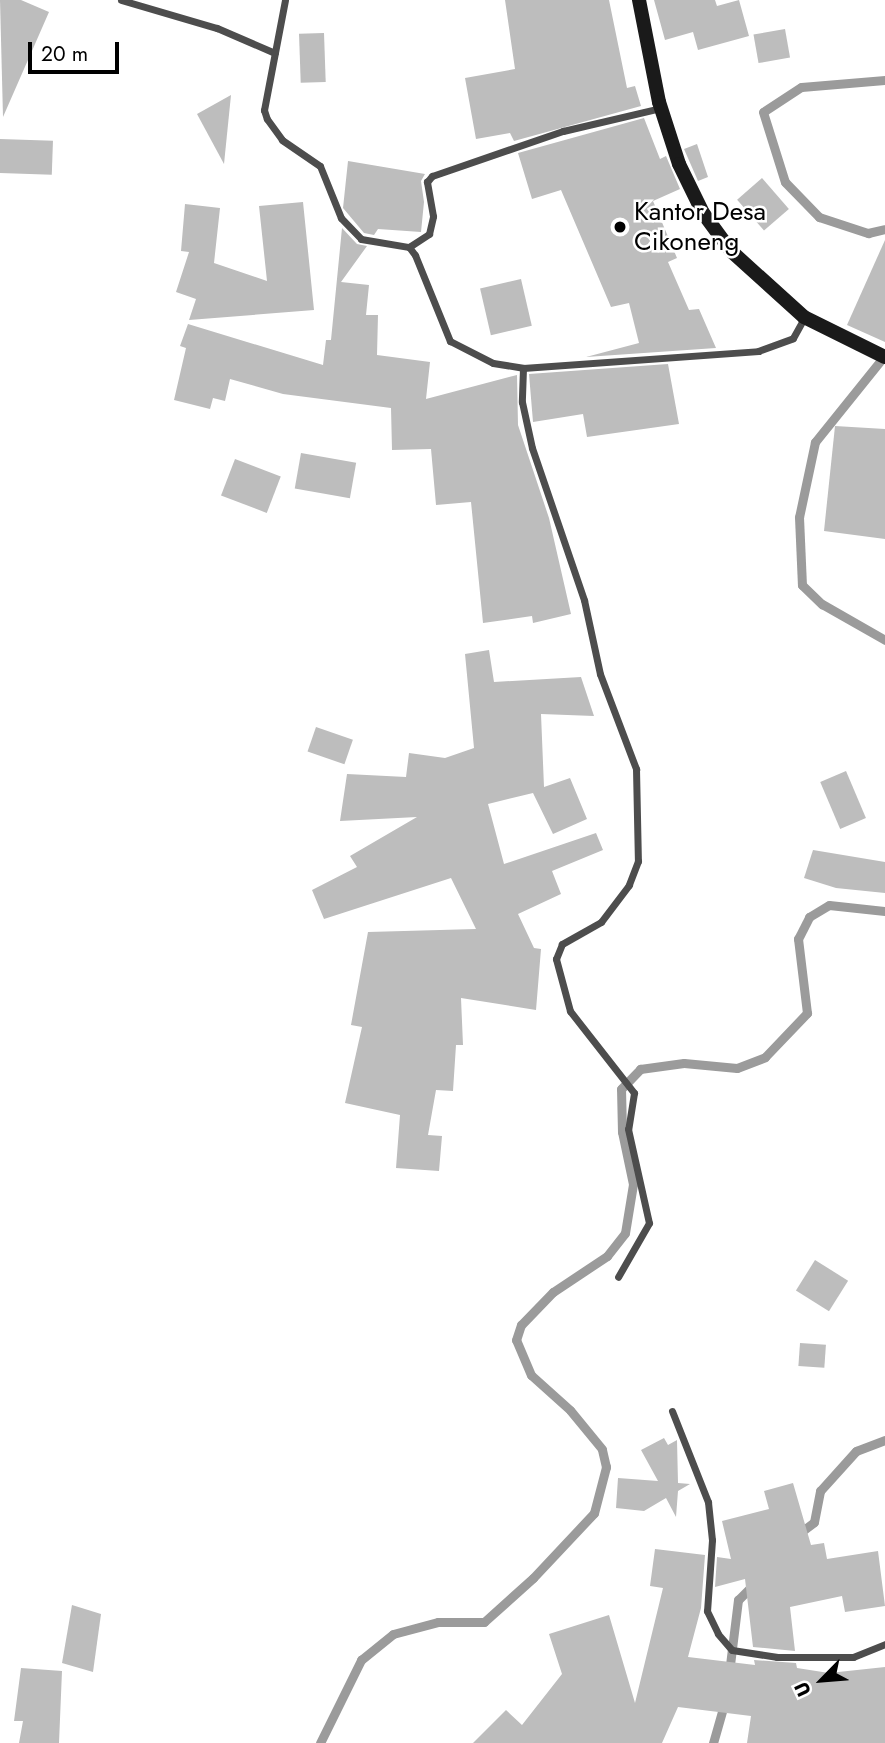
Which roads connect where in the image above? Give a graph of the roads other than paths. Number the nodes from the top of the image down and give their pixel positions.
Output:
1 (121, 0) edge
2 (285, 0) edge
3 (639, 0) edge
4 (275, 53) junction
5 (662, 108) junction
6 (409, 247) junction
7 (804, 317) junction
8 (885, 357) edge
9 (523, 368) junction
10 (618, 1277) dead end
11 (673, 1411) dead end
12 (885, 1644) edge

1 - 4 street
2 - 4 street
3 - 5 street
4 - 6 street
5 - 6 street
5 - 7 street
6 - 9 street
7 - 8 street
7 - 9 street
9 - 10 street
11 - 12 street

